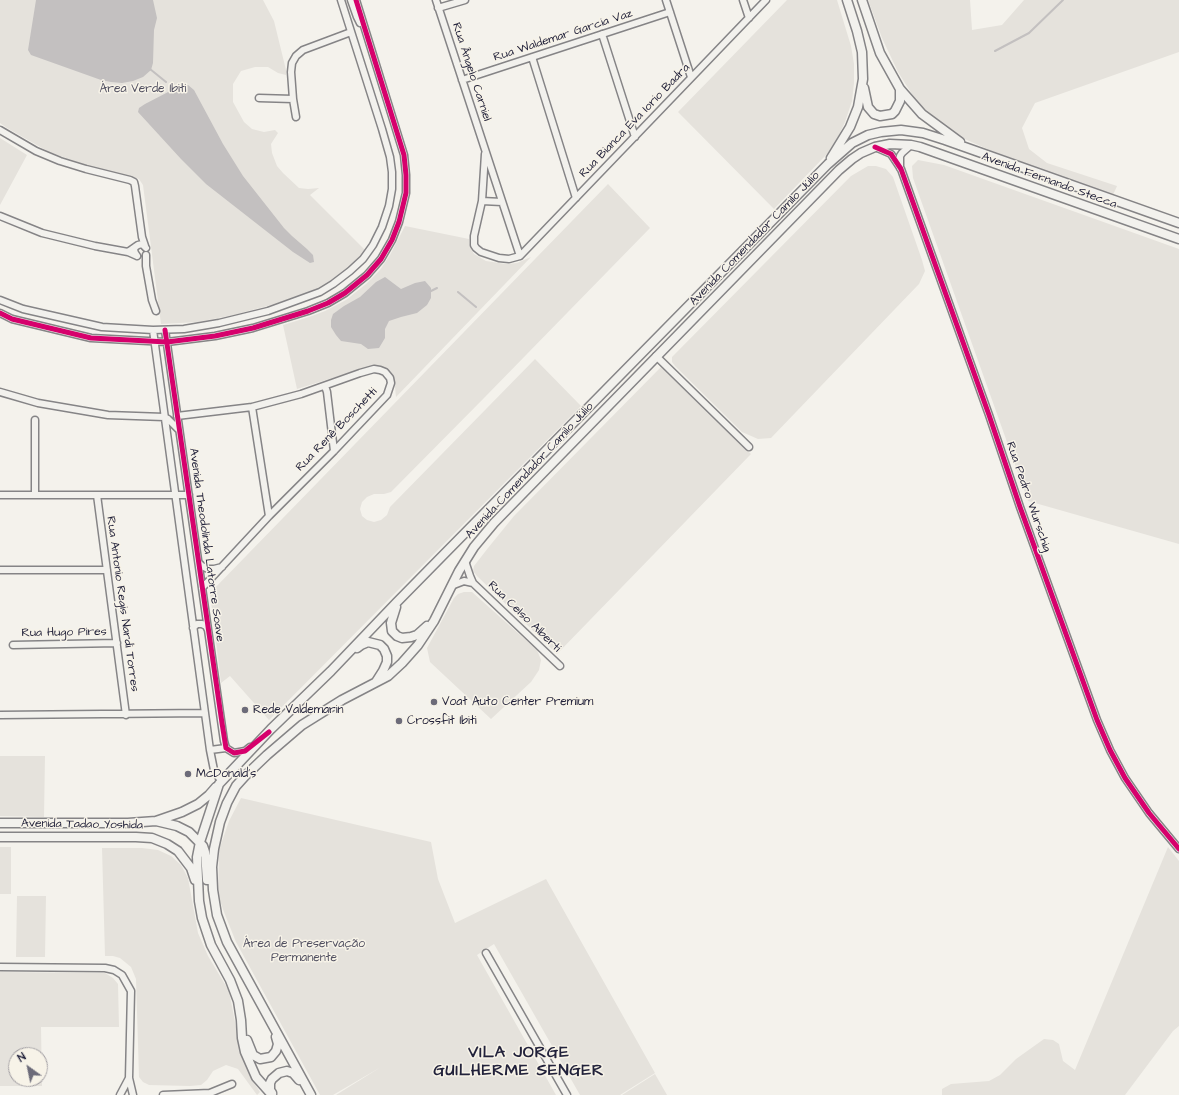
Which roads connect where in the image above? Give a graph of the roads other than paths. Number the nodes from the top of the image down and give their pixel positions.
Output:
1 (340, 0) edge
2 (351, 0) edge
3 (356, 0) edge
4 (436, 0) edge
5 (465, 0) edge
6 (666, 0) edge
7 (743, 0) edge
8 (766, 0) edge
9 (847, 0) edge
10 (862, 0) edge
11 (438, 8) junction
12 (670, 12) junction
13 (749, 18) junction
14 (351, 32) junction
15 (602, 34) junction
16 (366, 35) junction
17 (532, 57) junction
18 (691, 77) junction
19 (863, 79) junction
20 (462, 80) junction
21 (900, 89) junction
22 (259, 98) dead end
23 (293, 99) junction
24 (296, 117) dead end
25 (0, 130) edge
26 (635, 137) junction
27 (911, 145) junction
28 (875, 147) junction
29 (968, 148) junction
30 (485, 151) junction
31 (828, 164) junction
32 (900, 169) junction
33 (576, 198) junction
34 (482, 201) junction
35 (502, 202) junction
36 (0, 216) edge
37 (1179, 223) edge
38 (1179, 239) edge
39 (140, 246) junction
40 (128, 252) junction
41 (141, 256) junction
42 (520, 256) junction
43 (0, 300) edge
44 (156, 311) dead end
45 (0, 313) edge
46 (136, 329) junction
47 (184, 329) junction
48 (153, 330) junction
49 (165, 330) junction
50 (185, 340) junction
51 (136, 341) junction
52 (154, 342) junction
53 (167, 342) junction
54 (156, 356) junction
55 (656, 356) junction
56 (325, 386) junction
57 (0, 392) edge
58 (176, 404) junction
59 (252, 407) junction
60 (177, 416) junction
61 (164, 417) junction
62 (35, 420) dead end
63 (180, 430) junction
64 (332, 435) junction
65 (344, 441) junction
66 (749, 447) dead end
67 (334, 451) junction
68 (0, 495) edge
69 (35, 495) junction
70 (175, 495) junction
71 (189, 495) junction
72 (266, 495) junction
73 (97, 496) junction
74 (279, 507) junction
75 (269, 516) junction
76 (465, 561) junction
77 (199, 563) junction
78 (222, 567) junction
79 (0, 570) edge
80 (107, 570) junction
81 (473, 583) junction
82 (451, 586) junction
83 (202, 588) junction
84 (397, 602) junction
85 (192, 616) junction
86 (207, 618) junction
87 (434, 621) junction
88 (193, 628) junction
89 (208, 630) junction
90 (117, 643) junction
91 (13, 645) dead end
92 (560, 666) dead end
93 (331, 671) junction
94 (375, 684) junction
95 (205, 713) junction
96 (0, 714) edge
97 (126, 714) junction
98 (269, 732) junction
99 (226, 748) junction
100 (210, 750) junction
101 (220, 783) junction
102 (156, 821) junction
103 (0, 822) edge
104 (0, 837) edge
105 (200, 842) junction
106 (1179, 849) edge
107 (199, 901) junction
108 (220, 925) junction
109 (486, 953) dead end
110 (0, 967) edge
111 (241, 1020) junction
112 (272, 1026) junction
113 (129, 1078) junction
114 (232, 1084) dead end
115 (306, 1086) junction
116 (120, 1095) edge
117 (133, 1095) edge
118 (163, 1095) edge
119 (272, 1095) edge
120 (311, 1095) edge
121 (567, 1095) edge

1 - 14 street
2 - 16 street
3 - 16 street
4 - 11 street, Rua Ângelo Carniel
5 - 11 street
6 - 12 street
7 - 13 street
8 - 13 street, Rua Bianca Eva Iorio Badra
9 - 19 main road
10 - 21 main road
11 - 20 street, Rua Ângelo Carniel
12 - 15 street, Rua Waldemar Garcia Vaz
12 - 18 street
13 - 18 street, Rua Bianca Eva Iorio Badra
14 - 23 street
14 - 47 street
15 - 17 street, Rua Waldemar Garcia Vaz
15 - 26 street
16 - 50 street
17 - 20 street, Rua Waldemar Garcia Vaz
17 - 33 street
18 - 26 street, Rua Bianca Eva Iorio Badra
19 - 21 main road
19 - 31 main road
20 - 30 street, Rua Ângelo Carniel
21 - 29 main road
22 - 23 street
23 - 24 street
25 - 39 street
26 - 33 street, Rua Bianca Eva Iorio Badra
27 - 28 main road, Avenida Comendador Camilo Júlio
27 - 32 street
27 - 38 main road, Avenida Fernando Stecca
28 - 32 street, Rua Pedro Wurschig
28 - 55 main road, Avenida Comendador Camilo Júlio
29 - 31 main road, Avenida Comendador Camilo Júlio
29 - 37 main road, Avenida Fernando Stecca
30 - 34 street, Rua Ângelo Carniel
30 - 35 street, Rua Ângelo Carniel
31 - 84 main road, Avenida Comendador Camilo Júlio
32 - 106 street, Rua Pedro Wurschig
33 - 42 street, Rua Bianca Eva Iorio Badra
34 - 35 street
34 - 42 street, Rua Ângelo Carniel
35 - 42 street, Rua Ângelo Carniel
36 - 40 street
39 - 40 street
39 - 41 street
39 - 41 street
40 - 41 street
41 - 44 street
43 - 46 street
45 - 51 street
46 - 48 street
46 - 51 street
47 - 49 street
47 - 50 street
48 - 49 street
48 - 52 street, Avenida Theodolinda Latorre Soave
49 - 53 street, Avenida Theodolinda Latorre Soave
50 - 53 street
51 - 52 street
52 - 53 street
52 - 54 street, Avenida Theodolinda Latorre Soave
53 - 58 street, Avenida Theodolinda Latorre Soave
54 - 58 street, Avenida Theodolinda Latorre Soave
54 - 61 street, Avenida Theodolinda Latorre Soave
55 - 66 street
55 - 76 main road, Avenida Comendador Camilo Júlio
56 - 59 street, Rua Renê Boschetti
56 - 64 street
56 - 65 street, Rua Renê Boschetti
57 - 61 street
58 - 60 street, Avenida Theodolinda Latorre Soave
59 - 60 street, Rua Renê Boschetti
59 - 72 street
60 - 63 street, Avenida Theodolinda Latorre Soave
61 - 63 street
61 - 70 street, Avenida Theodolinda Latorre Soave
62 - 69 street
63 - 71 street, Avenida Theodolinda Latorre Soave
64 - 65 street
64 - 67 street
65 - 67 street, Rua Renê Boschetti
67 - 74 street, Rua Renê Boschetti
68 - 69 street
69 - 73 street
70 - 71 street
70 - 73 street
70 - 85 street, Avenida Theodolinda Latorre Soave
71 - 77 street, Avenida Theodolinda Latorre Soave
72 - 74 street
72 - 75 street
73 - 80 street, Rua Antonio Regis Nardi Torres
74 - 75 street, Rua Renê Boschetti
75 - 78 street, Rua Renê Boschetti
76 - 81 street, Rua Celso Alberti
76 - 82 main road, Avenida Comendador Camilo Júlio
77 - 78 street
77 - 83 street, Avenida Theodolinda Latorre Soave
78 - 83 street, Rua Renê Boschetti
79 - 80 street
80 - 90 street, Rua Antonio Regis Nardi Torres
81 - 82 street, Rua Celso Alberti
81 - 92 street, Rua Celso Alberti
82 - 87 main road, Avenida Comendador Camilo Júlio
83 - 86 street, Avenida Theodolinda Latorre Soave
84 - 87 main road
84 - 93 main road, Avenida Comendador Camilo Júlio
85 - 86 street, Avenida Theodolinda Latorre Soave
85 - 88 street, Avenida Theodolinda Latorre Soave
86 - 89 street, Avenida Theodolinda Latorre Soave
87 - 94 main road, Avenida Comendador Camilo Júlio
88 - 89 street, Avenida Theodolinda Latorre Soave
88 - 95 street, Avenida Theodolinda Latorre Soave
89 - 99 street, Avenida Theodolinda Latorre Soave
90 - 91 street, Rua Hugo Pires
90 - 97 street, Rua Antonio Regis Nardi Torres
93 - 94 main road
93 - 98 main road, Avenida Comendador Camilo Júlio
94 - 108 main road, Avenida Comendador Camilo Júlio
95 - 97 street
95 - 100 street, Avenida Theodolinda Latorre Soave
96 - 97 street
98 - 99 street, Avenida Comendador Camilo Júlio
98 - 101 main road, Avenida Comendador Camilo Júlio
99 - 100 street
100 - 101 street, Avenida Theodolinda Latorre Soave
101 - 102 main road, Avenida Tadao Yoshida
101 - 105 main road, Avenida Comendador Camilo Júlio
102 - 103 main road, Avenida Tadao Yoshida
102 - 105 main road, Avenida Tadao Yoshida
104 - 107 main road, Avenida Tadao Yoshida
105 - 107 main road, Avenida Comendador Camilo Júlio
105 - 108 main road
107 - 111 main road, Avenida Comendador Camilo Júlio
108 - 112 main road, Avenida Comendador Camilo Júlio
109 - 121 street
110 - 113 street
111 - 112 main road
111 - 119 main road, Avenida Comendador Camilo Júlio
112 - 115 main road, Avenida Comendador Camilo Júlio
113 - 116 street
113 - 117 street
114 - 118 street
115 - 119 main road
115 - 120 main road, Avenida Comendador Camilo Júlio

